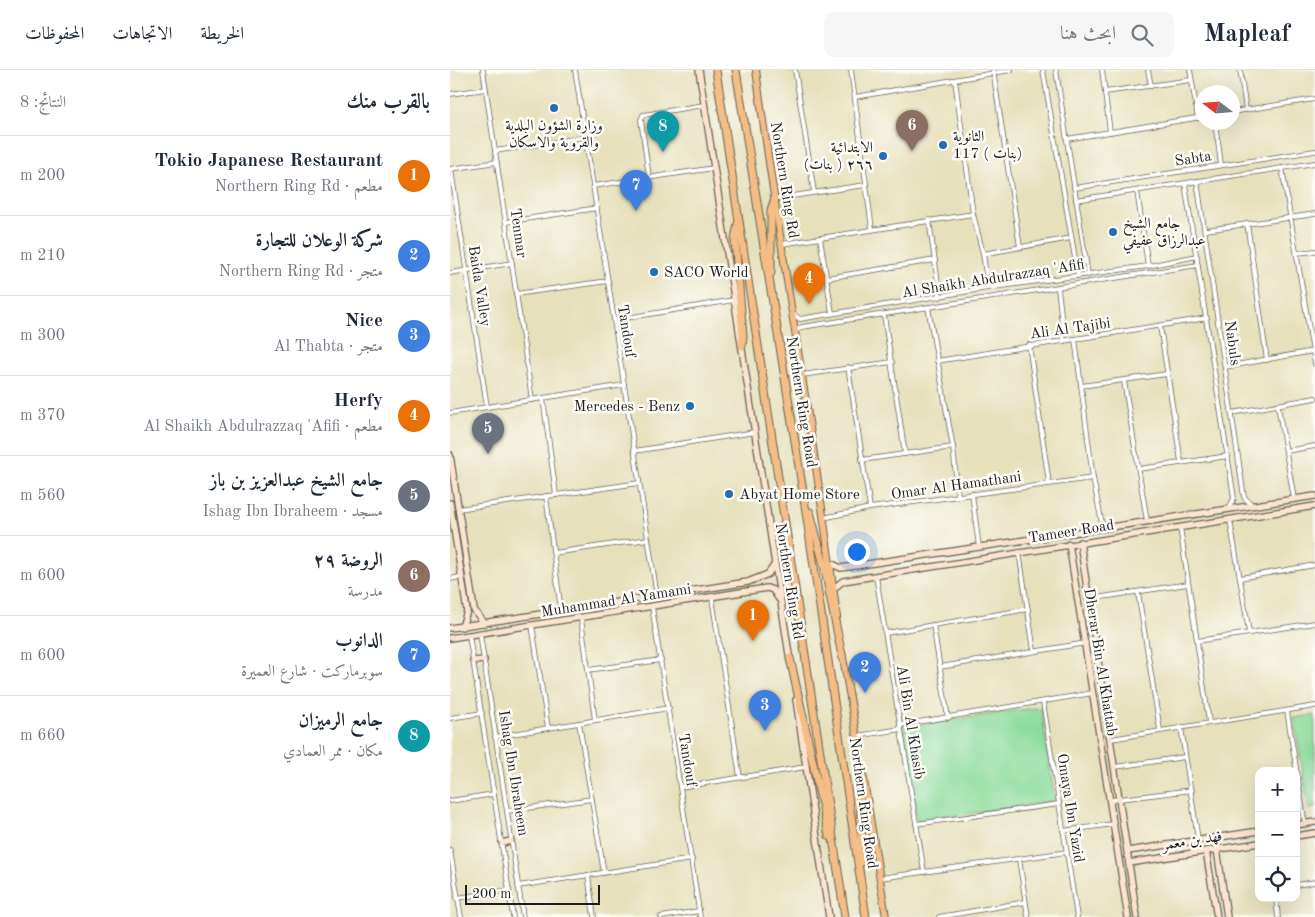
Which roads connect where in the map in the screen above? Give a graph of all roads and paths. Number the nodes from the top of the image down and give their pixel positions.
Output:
1 (483, 70) edge
2 (575, 70) edge
3 (699, 70) edge
4 (716, 70) edge
5 (736, 70) edge
6 (756, 70) edge
7 (795, 70) edge
8 (851, 70) edge
9 (1011, 70) edge
10 (1043, 70) edge
11 (1056, 70) edge
12 (1102, 70) edge
13 (1148, 70) edge
14 (1190, 70) edge
15 (1240, 70) edge
16 (994, 72) edge
17 (955, 80) junction
18 (1191, 80) junction
19 (1151, 86) junction
20 (486, 89) junction
21 (1105, 92) junction
22 (450, 94) edge
23 (1195, 96) edge
24 (855, 98) junction
25 (1315, 99) edge
26 (704, 105) junction
27 (1246, 110) junction
28 (1240, 111) edge
29 (1195, 118) edge
30 (1216, 130) edge
31 (1110, 132) junction
32 (586, 137) junction
33 (1067, 139) junction
34 (495, 151) junction
35 (1315, 151) edge
36 (1070, 160) junction
37 (1251, 161) junction
38 (497, 162) junction
39 (1059, 162) junction
40 (1245, 162) junction
41 (1315, 163) edge
42 (1221, 165) junction
43 (1070, 167) junction
44 (714, 168) junction
45 (1282, 168) junction
46 (450, 169) edge
47 (1060, 169) junction
48 (1252, 172) junction
49 (1246, 173) junction
50 (649, 177) junction
51 (1197, 182) junction
52 (1185, 184) junction
53 (865, 185) junction
54 (593, 186) junction
55 (1074, 188) junction
56 (1199, 189) junction
57 (1136, 191) junction
58 (814, 192) junction
59 (1186, 192) junction
60 (773, 200) junction
61 (1076, 200) junction
62 (596, 208) junction
63 (973, 214) junction
64 (1315, 214) edge
65 (1291, 218) junction
66 (739, 219) junction
67 (929, 220) junction
68 (506, 222) junction
69 (1247, 223) junction
70 (872, 229) junction
71 (1206, 230) junction
72 (820, 238) junction
73 (1071, 238) junction
74 (782, 244) junction
75 (1020, 246) junction
76 (1315, 251) edge
77 (1297, 253) junction
78 (983, 254) junction
79 (1197, 256) junction
80 (1086, 258) junction
81 (1189, 258) junction
82 (935, 260) junction
83 (1076, 261) junction
84 (512, 263) junction
85 (1198, 265) junction
86 (1148, 266) junction
87 (1191, 266) junction
88 (466, 270) junction
89 (450, 273) edge
90 (1088, 275) junction
91 (1078, 276) junction
92 (827, 278) junction
93 (608, 281) junction
94 (988, 288) junction
95 (1058, 288) junction
96 (770, 289) junction
97 (516, 294) junction
98 (940, 297) junction
99 (734, 300) junction
100 (928, 307) junction
101 (832, 313) junction
102 (793, 314) junction
103 (884, 315) junction
104 (1207, 318) junction
105 (800, 319) junction
106 (614, 320) junction
107 (1160, 326) junction
108 (799, 329) junction
109 (1074, 339) junction
110 (1064, 341) junction
111 (1029, 345) junction
112 (742, 346) junction
113 (1313, 351) junction
114 (1267, 360) junction
115 (892, 362) junction
116 (937, 362) junction
117 (1315, 364) edge
118 (848, 367) junction
119 (1226, 367) junction
120 (1167, 374) junction
121 (802, 375) junction
122 (1124, 381) junction
123 (624, 385) junction
124 (1081, 386) junction
125 (543, 398) junction
126 (1315, 398) edge
127 (532, 400) junction
128 (1278, 406) junction
129 (487, 407) junction
130 (450, 413) edge
131 (1232, 414) junction
132 (755, 432) junction
133 (1315, 446) edge
134 (952, 447) junction
135 (634, 451) junction
136 (1286, 451) junction
137 (905, 454) junction
138 (450, 455) edge
139 (1228, 456) junction
140 (862, 460) junction
141 (1181, 462) junction
142 (1139, 470) junction
143 (1093, 478) junction
144 (640, 483) junction
145 (1049, 483) junction
146 (803, 492) junction
147 (972, 494) junction
148 (556, 495) junction
149 (546, 496) junction
150 (958, 496) junction
151 (1315, 496) edge
152 (1244, 497) junction
153 (1234, 498) junction
154 (1294, 499) junction
155 (450, 503) edge
156 (1252, 505) junction
157 (1315, 506) edge
158 (870, 508) junction
159 (458, 509) junction
160 (1230, 509) junction
161 (823, 518) junction
162 (1230, 520) junction
163 (1147, 521) junction
164 (452, 526) edge
165 (1180, 527) junction
166 (1103, 529) junction
167 (1052, 536) junction
168 (1043, 538) junction
169 (648, 539) junction
170 (1080, 542) junction
171 (1069, 544) junction
172 (1053, 547) junction
173 (979, 548) junction
174 (1044, 548) junction
175 (1019, 552) junction
176 (1082, 552) junction
177 (554, 553) junction
178 (1071, 555) junction
179 (830, 563) junction
180 (775, 564) junction
181 (1315, 565) edge
182 (841, 568) junction
183 (876, 576) junction
184 (461, 577) junction
185 (450, 578) edge
186 (1240, 578) junction
187 (843, 580) junction
188 (748, 582) junction
189 (1188, 584) junction
190 (834, 588) junction
191 (750, 592) junction
192 (1138, 592) junction
193 (657, 596) junction
194 (712, 598) junction
195 (1089, 599) junction
196 (781, 600) junction
197 (473, 604) junction
198 (466, 606) junction
199 (652, 607) junction
200 (1028, 608) junction
201 (562, 611) junction
202 (540, 614) junction
203 (581, 619) junction
204 (484, 623) junction
205 (1315, 623) edge
206 (542, 624) junction
207 (532, 625) junction
208 (933, 625) junction
209 (462, 627) junction
210 (450, 628) edge
211 (1248, 632) junction
212 (886, 633) junction
213 (480, 634) junction
214 (470, 635) junction
215 (450, 638) edge
216 (1086, 642) junction
217 (1197, 642) junction
218 (1034, 651) junction
219 (842, 656) junction
220 (790, 658) junction
221 (484, 660) junction
222 (661, 660) junction
223 (473, 661) junction
224 (940, 667) junction
225 (588, 670) junction
226 (1094, 693) junction
227 (1043, 702) junction
228 (1315, 706) edge
229 (669, 708) junction
230 (1287, 711) junction
231 (482, 713) junction
232 (450, 718) edge
233 (948, 718) junction
234 (595, 720) junction
235 (1209, 722) junction
236 (579, 723) junction
237 (901, 727) junction
238 (1181, 727) junction
239 (548, 728) junction
240 (1160, 730) junction
241 (496, 736) junction
242 (857, 736) junction
243 (1111, 738) junction
244 (859, 752) junction
245 (1185, 757) junction
246 (806, 767) junction
247 (1115, 767) junction
248 (740, 777) junction
249 (1117, 781) junction
250 (1106, 784) junction
251 (681, 787) junction
252 (1192, 790) junction
253 (494, 794) junction
254 (592, 799) junction
255 (1119, 800) junction
256 (450, 801) edge
257 (1059, 804) junction
258 (1110, 805) junction
259 (507, 812) junction
260 (916, 824) junction
261 (1113, 824) junction
262 (1305, 824) edge
263 (1063, 831) junction
264 (1255, 832) edge
265 (1314, 833) edge
266 (1304, 835) junction
267 (1300, 836) edge
268 (1198, 840) junction
269 (511, 841) junction
270 (502, 843) junction
271 (1255, 844) edge
272 (1217, 849) junction
273 (450, 850) edge
274 (1136, 850) junction
275 (1206, 850) junction
276 (1128, 851) junction
277 (1066, 852) junction
278 (1218, 857) junction
279 (1207, 858) junction
280 (1019, 859) junction
281 (692, 860) junction
282 (1137, 861) junction
283 (1129, 863) junction
284 (1130, 870) junction
285 (838, 871) junction
286 (924, 872) junction
287 (604, 873) junction
288 (1121, 873) junction
289 (588, 875) junction
290 (880, 878) junction
291 (1315, 882) edge
292 (1300, 884) edge
293 (450, 886) edge
294 (456, 886) junction
295 (518, 886) junction
296 (509, 890) junction
297 (1132, 891) junction
298 (1124, 896) junction
299 (458, 898) junction
300 (864, 902) junction
301 (1025, 902) junction
302 (1276, 902) edge
303 (699, 911) junction
304 (460, 917) edge
305 (514, 917) edge
306 (523, 917) edge
307 (594, 917) edge
308 (661, 917) edge
309 (700, 917) edge
310 (830, 917) edge
311 (845, 917) edge
312 (866, 917) edge
313 (886, 917) edge
314 (939, 917) edge
315 (1028, 917) edge
316 (1077, 917) edge
317 (1128, 917) edge
318 (1137, 917) edge
319 (1217, 917) edge
320 (1227, 917) edge
321 (1278, 917) edge

1 - 20 street, Tenmar
2 - 32 street, Tandouf
3 - 26 street, Northern Ring Rd
4 - 66 highway
5 - 96 highway, Northern Ring Road
6 - 60 main road, Northern Ring Rd
7 - 58 street
8 - 24 street
9 - 16 street
10 - 39 street
11 - 33 street
12 - 21 street
13 - 19 street
14 - 18 street
15 - 27 street
16 - 17 street
16 - 75 street
17 - 24 street
17 - 63 street
18 - 19 street
18 - 23 street
19 - 21 street
20 - 22 street
20 - 34 street, Tenmar
21 - 31 street
24 - 53 street
25 - 27 street
26 - 44 street, Northern Ring Rd
26 - 50 street
27 - 28 street
29 - 31 street
30 - 42 street
31 - 33 street
32 - 34 street
32 - 54 street, Tandouf
33 - 36 street
34 - 38 street, Tenmar
35 - 37 street, Sabta
36 - 39 street
36 - 43 street
37 - 40 street, Sabta
37 - 48 street
38 - 46 street
38 - 68 street, Tenmar
39 - 47 street
40 - 42 street, Sabta
40 - 49 street
41 - 45 street, Sabta
42 - 55 street, Sabta
43 - 47 street
43 - 55 street
44 - 50 street
44 - 99 street, Northern Ring Rd
45 - 48 street, Sabta
45 - 65 street
46 - 88 street, Baida Valley
47 - 73 street
48 - 49 street, Sabta
49 - 51 street, Sabta
50 - 54 street
51 - 52 street, Sabta
51 - 56 street, Nabuls
52 - 57 street, Sabta
52 - 59 street, Nabuls
53 - 58 street
53 - 70 street
54 - 62 street, Tandouf
55 - 61 street
56 - 59 street
56 - 71 street, Nabuls
57 - 61 street, Sabta
57 - 86 street
58 - 60 street
59 - 79 street, Nabuls
60 - 74 main road, Northern Ring Rd
60 - 96 highway
61 - 80 street
62 - 68 street
62 - 93 street, Tandouf
63 - 67 street
63 - 78 street
64 - 65 street
65 - 69 street
65 - 77 street
66 - 112 highway
66 - 285 highway
67 - 70 street
67 - 82 street
68 - 84 street, Tenmar
69 - 71 street
69 - 114 street
70 - 72 street
71 - 119 street, Nabuls
72 - 74 street
72 - 92 street
73 - 75 street
73 - 83 street
74 - 102 main road, Northern Ring Rd
75 - 78 street
76 - 77 street
77 - 113 street
78 - 94 street
79 - 81 street, Al Shaikh Abdulrazzaq 'Afifi
79 - 85 street, Nabuls
80 - 83 street
80 - 90 street
81 - 86 street, Al Shaikh Abdulrazzaq 'Afifi
81 - 87 street
82 - 92 street
82 - 98 street
83 - 91 street
84 - 88 street
84 - 97 street, Tenmar
85 - 87 street, Al Shaikh Abdulrazzaq 'Afifi
85 - 104 street, Nabuls
86 - 90 street, Al Shaikh Abdulrazzaq 'Afifi
87 - 95 street, Al Shaikh Abdulrazzaq 'Afifi
88 - 89 street
88 - 129 street, Baida Valley
90 - 91 street, Al Shaikh Abdulrazzaq 'Afifi
91 - 94 street, Al Shaikh Abdulrazzaq 'Afifi
92 - 101 street
93 - 97 street
93 - 106 street, Tandouf
94 - 98 street, Al Shaikh Abdulrazzaq 'Afifi
95 - 100 street, Al Shaikh Abdulrazzaq 'Afifi
95 - 110 street
96 - 146 highway, Northern Ring Road
97 - 127 street, Tenmar
98 - 101 street, Al Shaikh Abdulrazzaq 'Afifi
99 - 106 street
99 - 112 street, Northern Ring Rd
100 - 103 street, Al Shaikh Abdulrazzaq 'Afifi
100 - 116 street
101 - 105 street, Al Shaikh Abdulrazzaq 'Afifi
102 - 105 street
102 - 108 main road, Northern Ring Rd
103 - 108 street, Al Shaikh Abdulrazzaq 'Afifi
103 - 115 street
104 - 107 street, Ali Al Tajibi
104 - 139 street, Nabuls
105 - 108 street
106 - 123 street, Tandouf
107 - 109 street, Ali Al Tajibi
107 - 120 street
108 - 121 main road, Northern Ring Rd
109 - 110 street, Ali Al Tajibi
109 - 124 street
110 - 111 street, Ali Al Tajibi
111 - 116 street, Ali Al Tajibi
111 - 145 street
112 - 132 street, Northern Ring Rd
113 - 114 street
113 - 117 street
114 - 119 street
115 - 118 street
115 - 137 street
116 - 134 street
118 - 121 street
118 - 140 street
119 - 131 street, Nabuls
120 - 122 street
120 - 141 street
121 - 161 main road, Northern Ring Rd
122 - 124 street
122 - 142 street
123 - 125 street
123 - 135 street, Tandouf
124 - 143 street
125 - 127 street
125 - 148 street
126 - 128 street
127 - 129 street
128 - 131 street
128 - 136 street
129 - 130 street
131 - 152 street, Nabuls
132 - 135 street
132 - 180 street, Northern Ring Rd
133 - 136 street
134 - 137 street
134 - 150 street
135 - 144 street, Tandouf
136 - 154 street
137 - 140 street
138 - 159 street
139 - 141 street
139 - 153 street, Nabuls
140 - 158 street
141 - 142 street
142 - 163 street
143 - 145 street, Omar Al Hamathani
143 - 166 street
144 - 148 street
144 - 169 street, Tandouf
145 - 147 street, Omar Al Hamathani
146 - 219 highway
146 - 300 highway, Northern Ring Road
147 - 150 street, Omar Al Hamathani
147 - 173 street
148 - 149 street
149 - 159 street
149 - 177 street
150 - 158 street, Omar Al Hamathani
151 - 154 street
152 - 153 street
152 - 156 street
153 - 160 street, Nabuls
154 - 156 street
155 - 164 street
156 - 160 street
157 - 162 street, Tameer Road
158 - 161 street, Omar Al Hamathani
159 - 197 street
160 - 163 street
161 - 179 main road, Northern Ring Rd
162 - 165 street, Tameer Road
162 - 186 street
163 - 166 street
164 - 184 street
165 - 170 street, Tameer Road
165 - 189 street
166 - 167 street
167 - 168 street
167 - 172 street
168 - 173 street
168 - 174 street
169 - 177 street
169 - 193 street, Tandouf
170 - 171 street, Tameer Road
170 - 176 street, Dherar Bin Al Khattab
171 - 172 street, Tameer Road
171 - 178 street, Dherar Bin Al Khattab
172 - 174 street, Tameer Road
173 - 182 street
174 - 175 street, Tameer Road
175 - 183 street, Tameer Road
175 - 200 street
176 - 178 street
176 - 195 street, Dherar Bin Al Khattab
177 - 201 street
178 - 216 street, Dherar Bin Al Khattab
179 - 182 street
179 - 190 main road, Northern Ring Rd
180 - 188 street, Muhammad Al Yamami
180 - 196 street, Northern Ring Rd
181 - 186 street
182 - 187 street
183 - 187 street, Tameer Road
183 - 212 street, Ali Bin Al Khasib
184 - 185 street
184 - 198 street
186 - 211 street
187 - 190 street
188 - 191 street
188 - 193 street, Muhammad Al Yamami
189 - 192 street
189 - 217 street
190 - 219 main road, Northern Ring Rd
191 - 194 street, Muhammad Al Yamami
191 - 196 street, Muhammad Al Yamami
192 - 195 street
192 - 240 street
193 - 201 street, Muhammad Al Yamami
194 - 199 street, Muhammad Al Yamami
194 - 248 street
195 - 243 street, Dherar Bin Al Khattab
196 - 220 street, Northern Ring Rd
197 - 198 street
197 - 204 street
198 - 209 street
199 - 203 street, Muhammad Al Yamami
199 - 222 street, Tandouf
200 - 208 street
200 - 218 street
201 - 202 street, Muhammad Al Yamami
202 - 204 street, Muhammad Al Yamami
202 - 206 street
203 - 206 street, Muhammad Al Yamami
203 - 225 street
204 - 209 street, Muhammad Al Yamami
205 - 211 street
206 - 207 street, Muhammad Al Yamami
207 - 213 street, Muhammad Al Yamami
207 - 239 street
208 - 212 street
208 - 224 street
209 - 210 street, Muhammad Al Yamami
211 - 217 street
212 - 237 street, Ali Bin Al Khasib
213 - 214 street, Muhammad Al Yamami
213 - 221 street, Ishag Ibn Ibraheem
214 - 215 street, Muhammad Al Yamami
214 - 223 street, Ishag Ibn Ibraheem
216 - 218 street
216 - 226 street, Dherar Bin Al Khattab
217 - 235 street
218 - 224 street
219 - 242 main road, Northern Ring Rd
220 - 246 street, Northern Ring Rd
220 - 285 highway
221 - 223 street
221 - 241 street, Ishag Ibn Ibraheem
222 - 225 street
222 - 229 street, Tandouf
223 - 231 street, Ishag Ibn Ibraheem
224 - 233 street
225 - 234 street
226 - 227 street
226 - 250 street, Dherar Bin Al Khattab
227 - 233 street
227 - 257 street, Omaya Ibn Yazid
228 - 230 street
229 - 234 street
229 - 251 street, Tandouf
230 - 235 street
230 - 262 street
231 - 232 street
231 - 253 street, Ishag Ibn Ibraheem
233 - 237 street
234 - 236 street
235 - 238 street
236 - 239 street
236 - 254 street
237 - 242 street
237 - 260 street, Ali Bin Al Khasib
238 - 240 street
238 - 245 street
239 - 241 street
240 - 243 street
241 - 259 street, Ishag Ibn Ibraheem
242 - 244 main road, Northern Ring Rd
243 - 247 street, Dherar Bin Al Khattab
244 - 290 main road, Northern Ring Rd
244 - 300 highway
245 - 247 street
245 - 252 street
246 - 248 street
246 - 310 street, Northern Ring Rd
247 - 249 street, Dherar Bin Al Khattab
248 - 251 street
249 - 250 street
249 - 255 street, Dherar Bin Al Khattab
250 - 258 street, Dherar Bin Al Khattab
251 - 281 street, Tandouf
252 - 255 street
252 - 268 street
253 - 256 street
253 - 270 street, Ishag Ibn Ibraheem
254 - 259 street
254 - 287 street
255 - 258 street
255 - 276 street, Dherar Bin Al Khattab
257 - 260 street
257 - 263 street, Omaya Ibn Yazid
258 - 261 street, Dherar Bin Al Khattab
259 - 269 street, Ishag Ibn Ibraheem
260 - 286 street, Ali Bin Al Khasib
261 - 263 street
261 - 288 street, Dherar Bin Al Khattab
262 - 265 street
262 - 266 street
263 - 277 street, Omaya Ibn Yazid
264 - 268 street
265 - 266 street
266 - 267 street
268 - 274 street
269 - 270 street
269 - 295 street, Ishag Ibn Ibraheem
270 - 296 street, Ishag Ibn Ibraheem
271 - 272 street, فهد بن معمر
272 - 275 street, فهد بن معمر
272 - 278 street
273 - 294 street
274 - 276 street
274 - 282 street
275 - 279 street
275 - 282 street, فهد بن معمر
276 - 283 street, Dherar Bin Al Khattab
277 - 280 street
277 - 316 street, Omaya Ibn Yazid
278 - 279 street
278 - 320 street
279 - 319 street
280 - 286 street
280 - 301 street
281 - 287 street
281 - 303 street, Tandouf
282 - 283 street, فهد بن معمر
283 - 284 street, Dherar Bin Al Khattab
284 - 288 street
284 - 297 street, Dherar Bin Al Khattab
285 - 311 highway
286 - 290 street
287 - 289 street
288 - 298 street, Dherar Bin Al Khattab
289 - 295 street
289 - 307 street
290 - 313 main road, Northern Ring Rd
291 - 292 street
293 - 294 street
294 - 299 street
295 - 306 street, Ishag Ibn Ibraheem
296 - 299 street
296 - 305 street, Ishag Ibn Ibraheem
297 - 298 street
297 - 318 street, Dherar Bin Al Khattab
298 - 317 street, Dherar Bin Al Khattab
299 - 304 street
300 - 312 highway, Northern Ring Road
301 - 314 street
301 - 315 street
302 - 321 street
303 - 308 street
303 - 309 street, Tandouf

